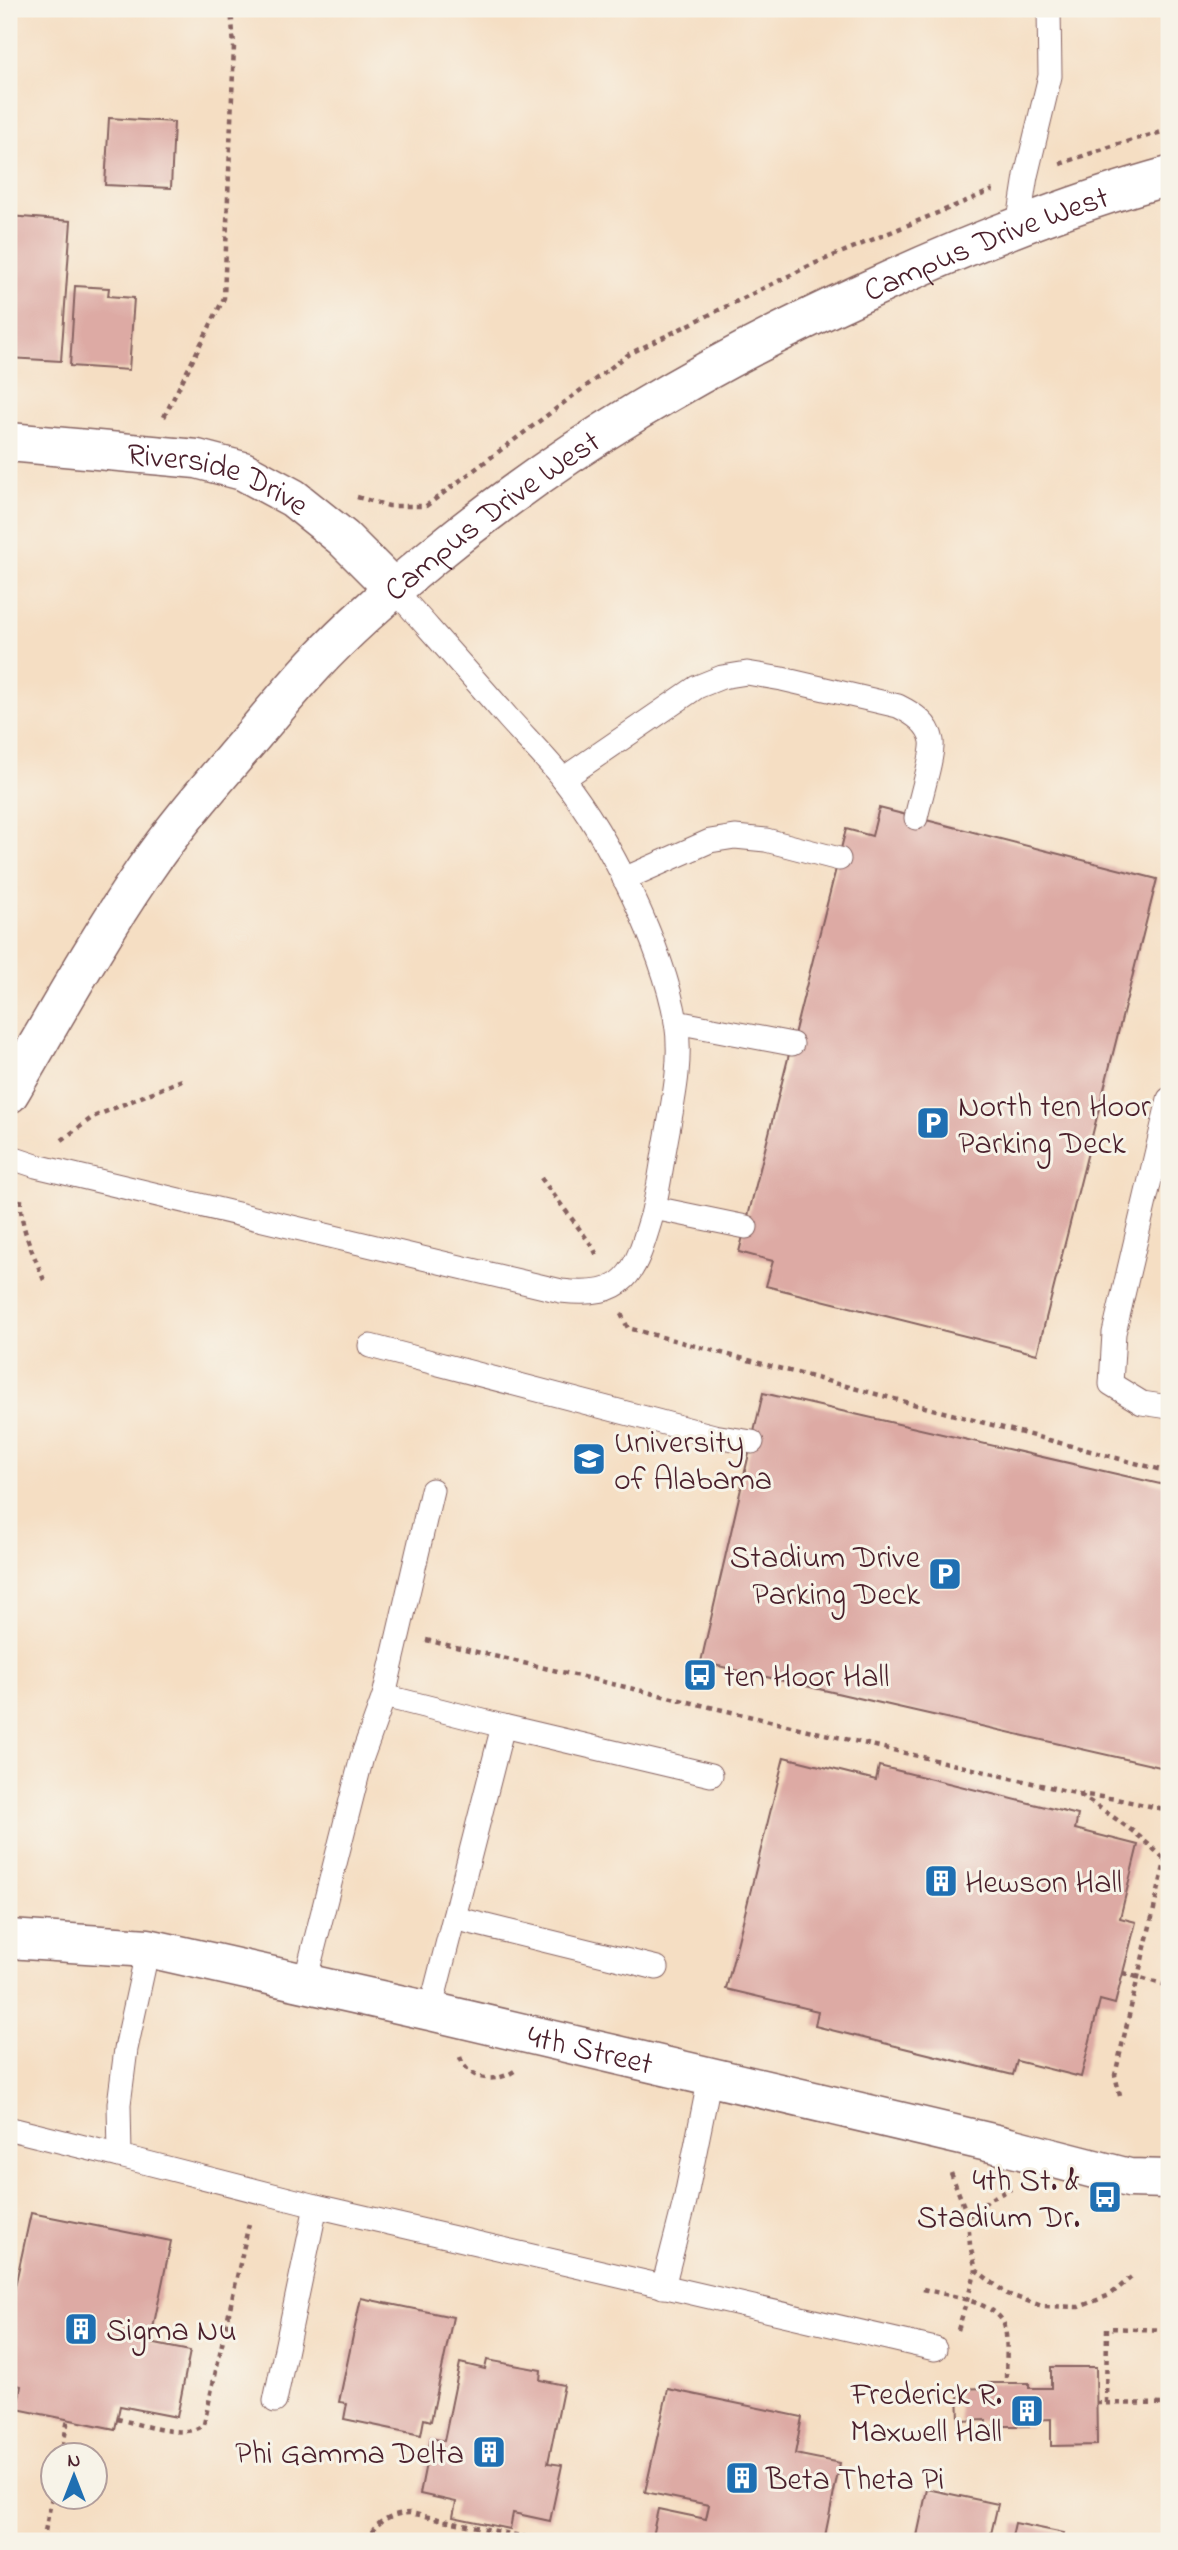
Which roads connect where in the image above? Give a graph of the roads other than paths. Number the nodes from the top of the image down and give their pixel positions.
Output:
1 (1049, 9) edge
2 (1169, 176) edge
3 (1018, 226) junction
4 (9, 442) edge
5 (393, 588) junction
6 (563, 779) junction
7 (916, 818) dead end
8 (839, 859) dead end
9 (624, 880) junction
10 (676, 1022) junction
11 (792, 1044) dead end
12 (9, 1094) edge
13 (1169, 1099) edge
14 (9, 1157) edge
15 (654, 1208) junction
16 (746, 1227) dead end
17 (370, 1346) dead end
18 (1169, 1407) edge
19 (752, 1441) dead end
20 (432, 1490) dead end
21 (384, 1696) junction
22 (503, 1726) junction
23 (711, 1775) dead end
24 (454, 1918) junction
25 (9, 1939) edge
26 (148, 1948) junction
27 (657, 1968) dead end
28 (305, 1982) junction
29 (430, 2011) junction
30 (710, 2077) junction
31 (11, 2129) dead end
32 (120, 2156) junction
33 (1169, 2179) edge
34 (316, 2206) junction
35 (663, 2287) junction
36 (935, 2349) dead end
37 (275, 2401) dead end

1 - 3 lane
2 - 3 street, Campus Drive West
3 - 5 street, Campus Drive West
4 - 5 street, Riverside Drive
5 - 6 lane
5 - 12 street, Campus Drive West
6 - 7 lane
6 - 9 lane
8 - 9 lane
9 - 10 lane
10 - 11 lane
10 - 15 lane
13 - 18 lane
14 - 15 lane
15 - 16 lane
17 - 19 lane
20 - 21 lane
21 - 22 lane
21 - 28 lane
22 - 23 lane
22 - 24 lane
24 - 27 lane
24 - 29 lane
25 - 26 street, 4th Street
26 - 28 street, 4th Street
26 - 32 lane
28 - 29 street, 4th Street
29 - 30 street, 4th Street
30 - 33 street, 4th Street
30 - 35 lane
31 - 32 lane
32 - 34 lane
34 - 35 lane
34 - 37 lane
35 - 36 lane

